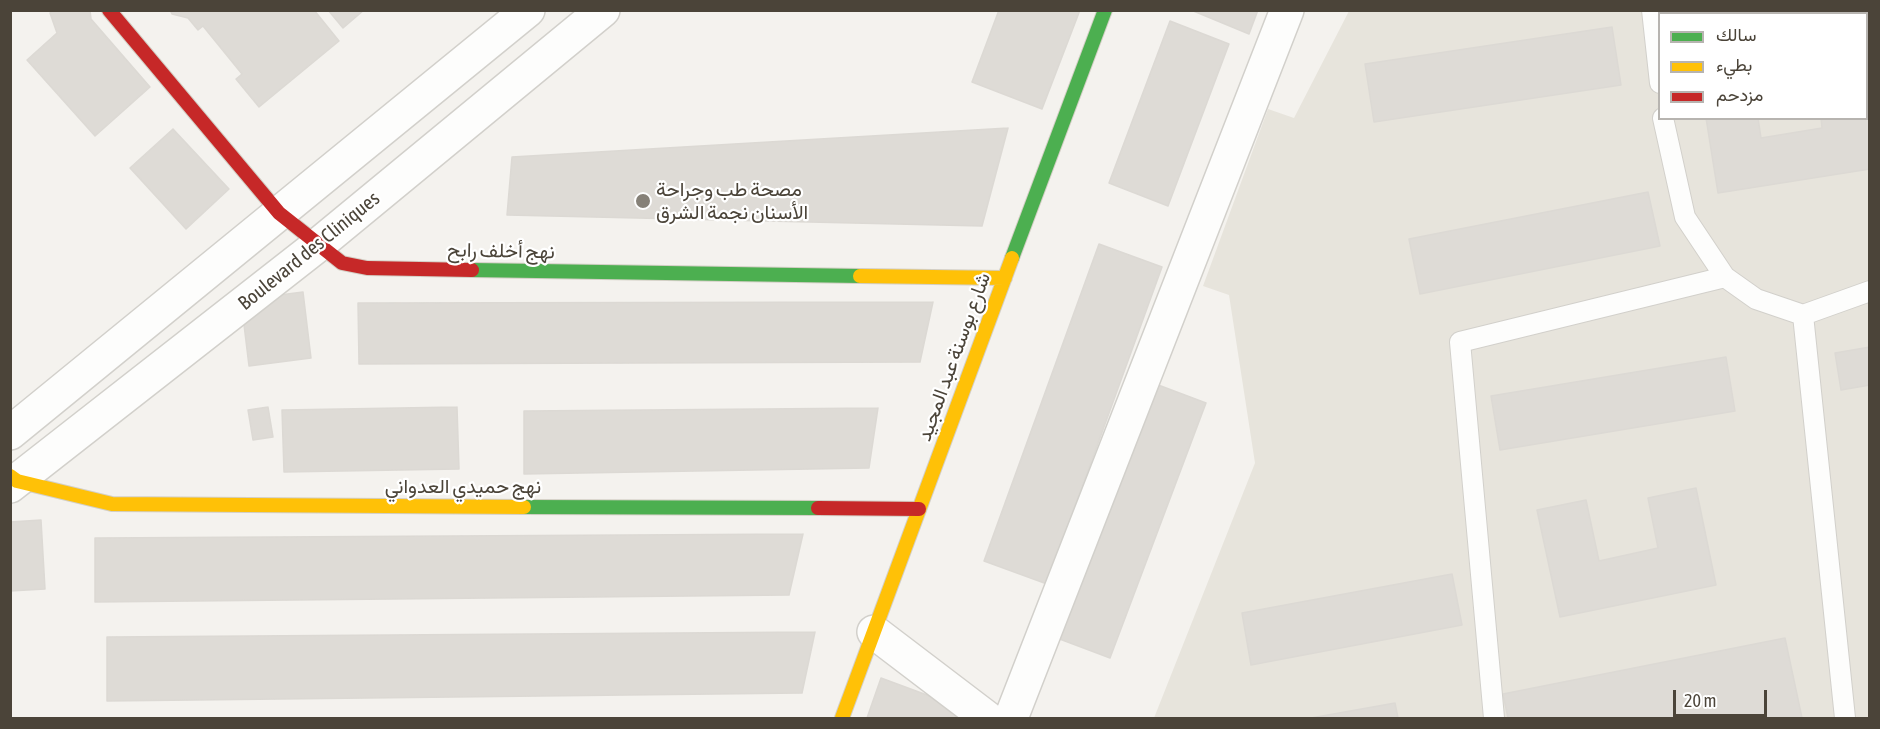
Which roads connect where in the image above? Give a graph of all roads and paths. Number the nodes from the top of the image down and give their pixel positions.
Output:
1 (109, 10) edge
2 (528, 10) edge
3 (603, 10) edge
4 (1106, 10) edge
5 (1287, 10) edge
6 (1652, 10) edge
7 (1658, 73) edge
8 (1663, 120) edge
9 (279, 213) junction
10 (318, 245) junction
11 (1725, 277) junction
12 (1005, 278) junction
13 (1869, 291) edge
14 (1803, 315) junction
15 (10, 433) edge
16 (13, 481) edge
17 (919, 508) junction
18 (874, 632) junction
19 (842, 718) edge
20 (987, 718) edge
21 (1011, 718) edge
22 (1494, 718) edge
23 (1845, 718) edge

1 - 9 street, نهج أخلف رابح
2 - 9 street
3 - 10 street, Boulevard des Cliniques
4 - 12 street, شارع بوسنة عبد المجيد
5 - 21 street
6 - 7 lane
8 - 11 lane
9 - 10 street, نهج أخلف رابح
9 - 15 street
10 - 12 street, نهج أخلف رابح
10 - 16 street, Boulevard des Cliniques
11 - 14 lane
11 - 22 lane
12 - 17 street, شارع بوسنة عبد المجيد
13 - 14 lane
14 - 23 lane
16 - 17 street, نهج حميدي العدواني
17 - 18 street, شارع بوسنة عبد المجيد
18 - 19 street, شارع بوسنة عبد المجيد
18 - 20 street

